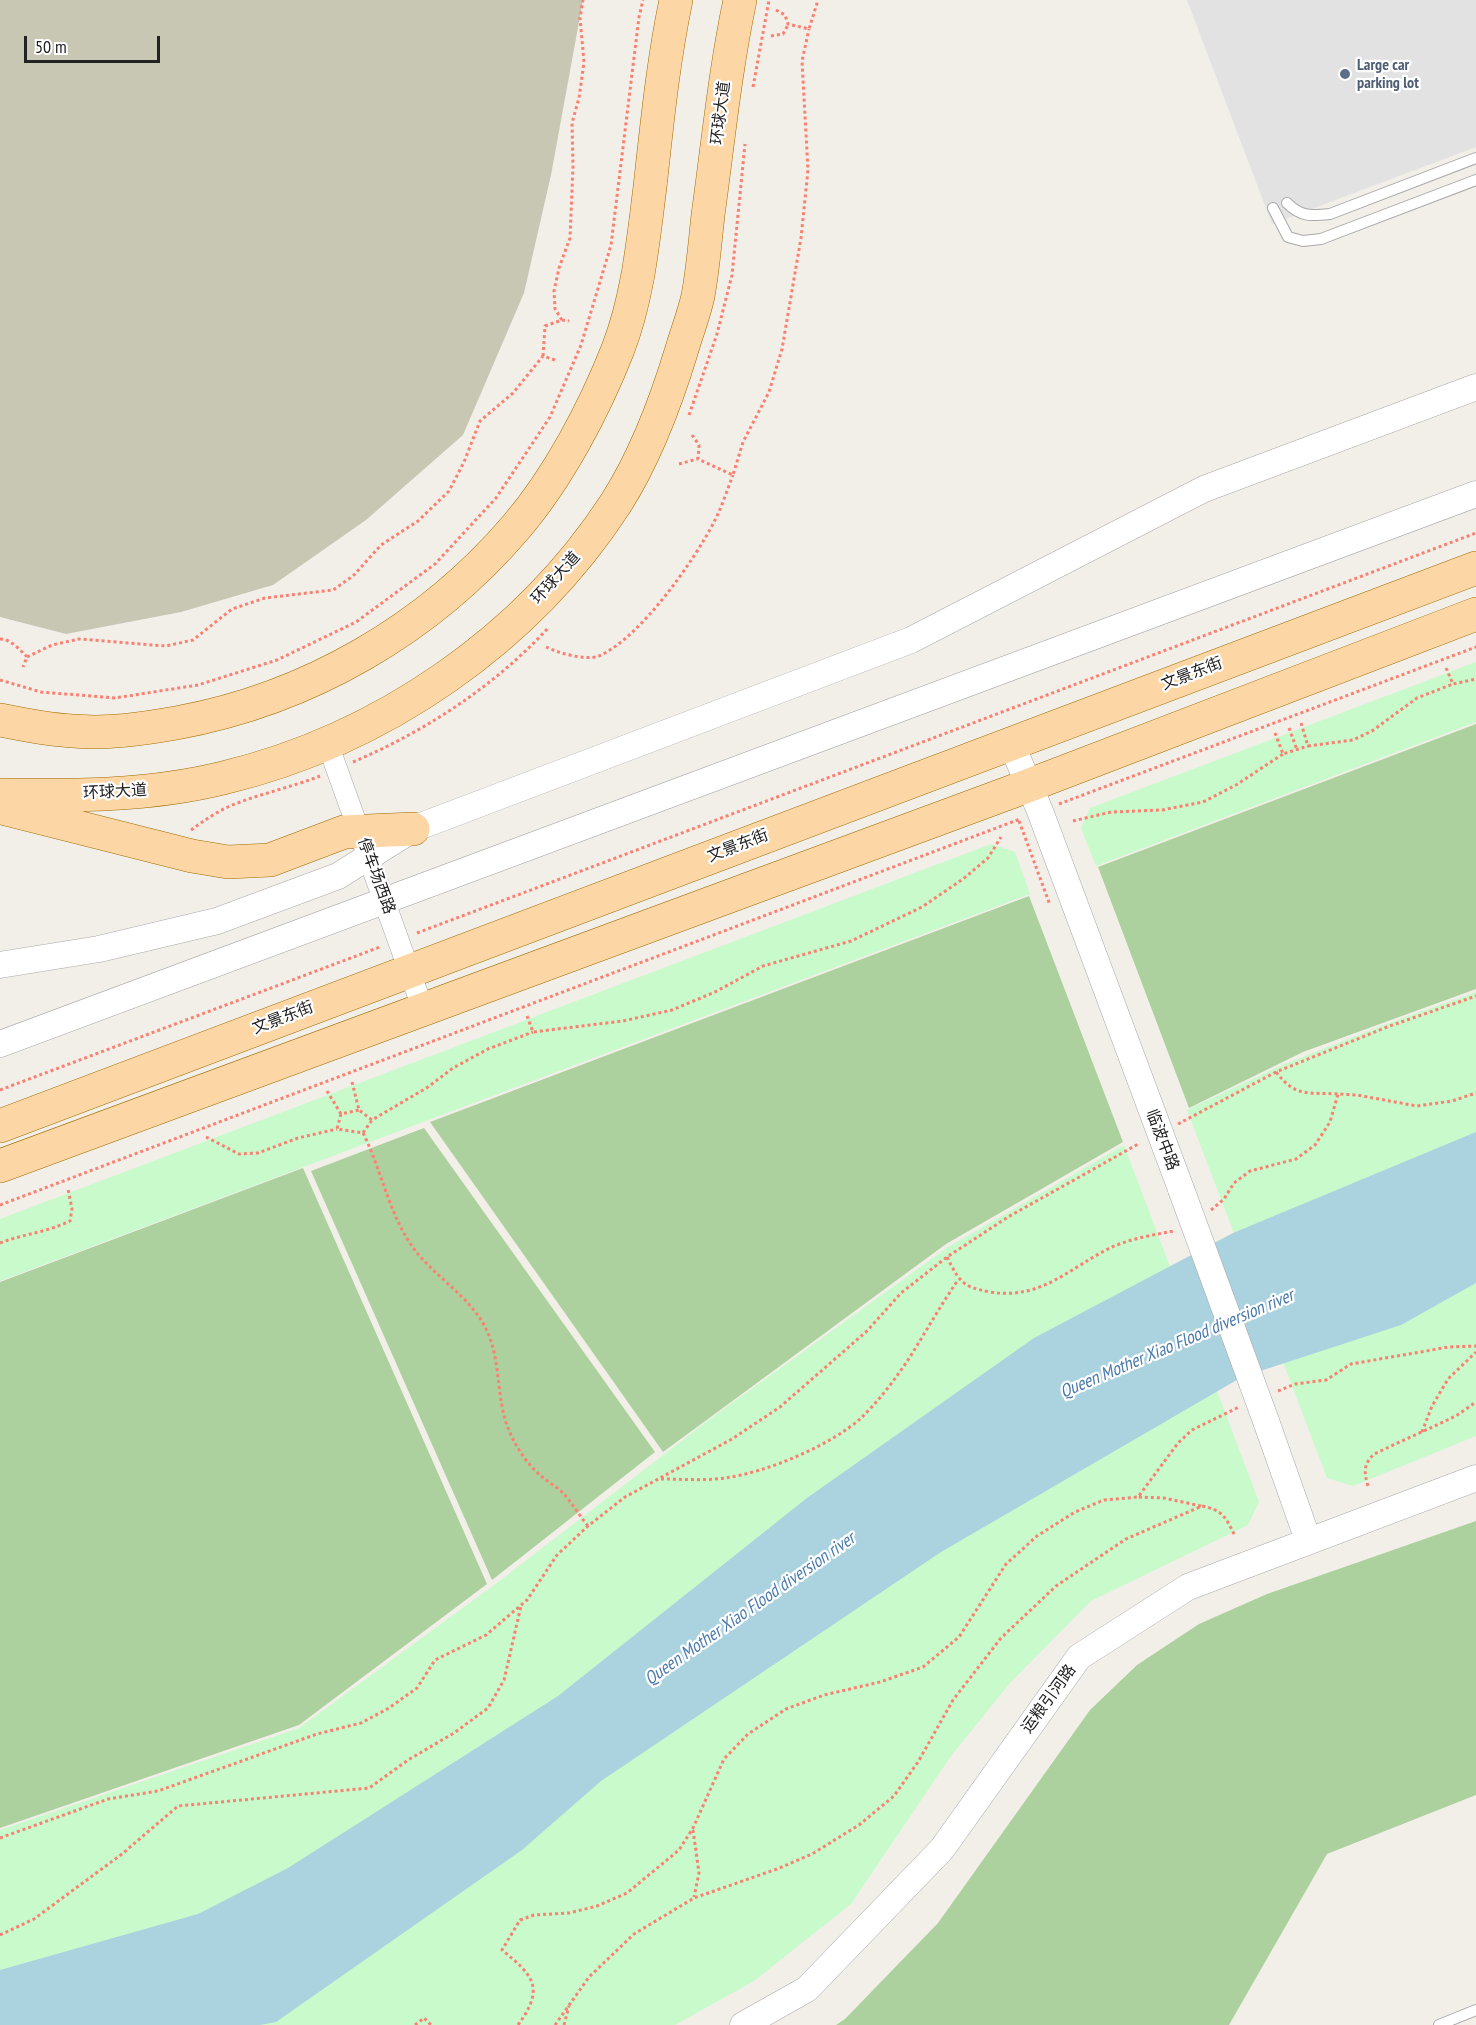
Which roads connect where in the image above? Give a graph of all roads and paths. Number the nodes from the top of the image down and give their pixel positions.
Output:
1 (583, 0) edge
2 (643, 0) edge
3 (676, 0) edge
4 (740, 0) edge
5 (818, 0) edge
6 (777, 10) dead end
7 (788, 24) junction
8 (809, 29) junction
9 (771, 36) dead end
10 (1476, 158) edge
11 (1476, 180) edge
12 (1287, 202) dead end
13 (1273, 208) dead end
14 (562, 320) junction
15 (569, 321) dead end
16 (543, 356) junction
17 (555, 360) dead end
18 (1476, 387) edge
19 (692, 435) dead end
20 (698, 459) junction
21 (679, 464) dead end
22 (733, 475) junction
23 (1476, 494) edge
24 (1476, 533) edge
25 (1476, 568) edge
26 (1476, 614) edge
27 (0, 639) edge
28 (546, 647) dead end
29 (1476, 647) edge
30 (27, 657) junction
31 (23, 667) dead end
32 (1446, 668) dead end
33 (1476, 679) edge
34 (0, 680) edge
35 (1453, 684) junction
36 (0, 720) edge
37 (1301, 723) dead end
38 (1289, 728) dead end
39 (1275, 733) dead end
40 (327, 742) junction
41 (1011, 743) junction
42 (1308, 746) junction
43 (1297, 750) junction
44 (1283, 754) junction
45 (0, 795) edge
46 (1035, 798) junction
47 (0, 807) edge
48 (1072, 821) dead end
49 (413, 829) joint
50 (1001, 837) dead end
51 (364, 844) junction
52 (386, 901) junction
53 (399, 940) junction
54 (0, 965) edge
55 (410, 970) junction
56 (1476, 996) edge
57 (423, 1009) junction
58 (527, 1016) dead end
59 (533, 1032) junction
60 (0, 1044) edge
61 (1276, 1072) junction
62 (352, 1082) dead end
63 (0, 1090) edge
64 (327, 1091) dead end
65 (1476, 1093) edge
66 (1338, 1094) junction
67 (359, 1110) junction
68 (341, 1114) junction
69 (372, 1120) junction
70 (0, 1126) edge
71 (338, 1130) junction
72 (363, 1133) junction
73 (1159, 1134) junction
74 (206, 1137) dead end
75 (0, 1166) edge
76 (68, 1189) dead end
77 (0, 1205) edge
78 (1210, 1211) dead end
79 (1177, 1230) dead end
80 (0, 1243) edge
81 (947, 1257) junction
82 (958, 1280) junction
83 (1476, 1352) edge
84 (1476, 1402) edge
85 (1422, 1432) junction
86 (1476, 1478) edge
87 (659, 1479) junction
88 (1368, 1486) dead end
89 (1138, 1497) dead end
90 (588, 1526) junction
91 (1235, 1536) dead end
92 (1308, 1540) junction
93 (521, 1605) junction
94 (693, 1828) junction
95 (0, 1838) edge
96 (694, 1898) junction
97 (0, 1935) edge
98 (570, 2004) junction
99 (1476, 2010) edge
100 (415, 2025) edge
101 (431, 2025) edge
102 (518, 2025) edge
103 (555, 2025) edge
104 (564, 2025) edge
105 (742, 2025) edge
106 (1439, 2025) edge

1 - 14 path
2 - 34 path
3 - 36 main road
4 - 40 main road, 环球大道
5 - 8 path
6 - 7 path
7 - 8 path
7 - 9 path
8 - 22 path
10 - 12 lane
11 - 13 lane
14 - 15 path
14 - 16 path
16 - 17 path
16 - 30 path
18 - 49 street
19 - 20 path
20 - 21 path
20 - 22 path
22 - 28 path
23 - 52 street
24 - 53 path
25 - 41 main road, 文景东街
26 - 46 main road
27 - 30 path
29 - 46 path
30 - 31 path
32 - 35 path
33 - 35 path
35 - 42 path
37 - 42 path
38 - 43 path
39 - 44 path
40 - 45 main road, 环球大道
40 - 51 street, 停车场西路
41 - 46 street, 临波中路
41 - 55 main road, 文景东街
42 - 43 path
43 - 44 path
44 - 48 path
46 - 57 main road
46 - 73 street, 临波中路
46 - 77 path
47 - 51 main road
49 - 51 main road
50 - 59 path
51 - 52 street, 停车场西路
51 - 54 street
52 - 53 street, 停车场西路
52 - 60 street
53 - 55 street, 停车场西路
53 - 63 path
55 - 57 street, 停车场西路
55 - 70 main road, 文景东街
56 - 61 path
57 - 75 main road
58 - 59 path
59 - 69 path
61 - 66 path
61 - 73 path
62 - 67 path
64 - 68 path
65 - 66 path
66 - 78 path
67 - 68 path
67 - 69 path
68 - 71 path
69 - 72 path
71 - 72 path
71 - 74 path
72 - 90 path
73 - 81 path
73 - 92 street, 临波中路, bridge
76 - 80 path
79 - 82 path
81 - 82 path
81 - 87 path
82 - 87 path
83 - 85 path
84 - 85 path
85 - 88 path
86 - 92 street, 运粮引河路
87 - 90 path
89 - 94 path
90 - 93 path
91 - 96 path
92 - 105 street, 运粮引河路
93 - 95 path
93 - 97 path
94 - 96 path
94 - 102 path
96 - 98 path
98 - 103 path
98 - 104 path
99 - 106 lane
100 - 101 path

